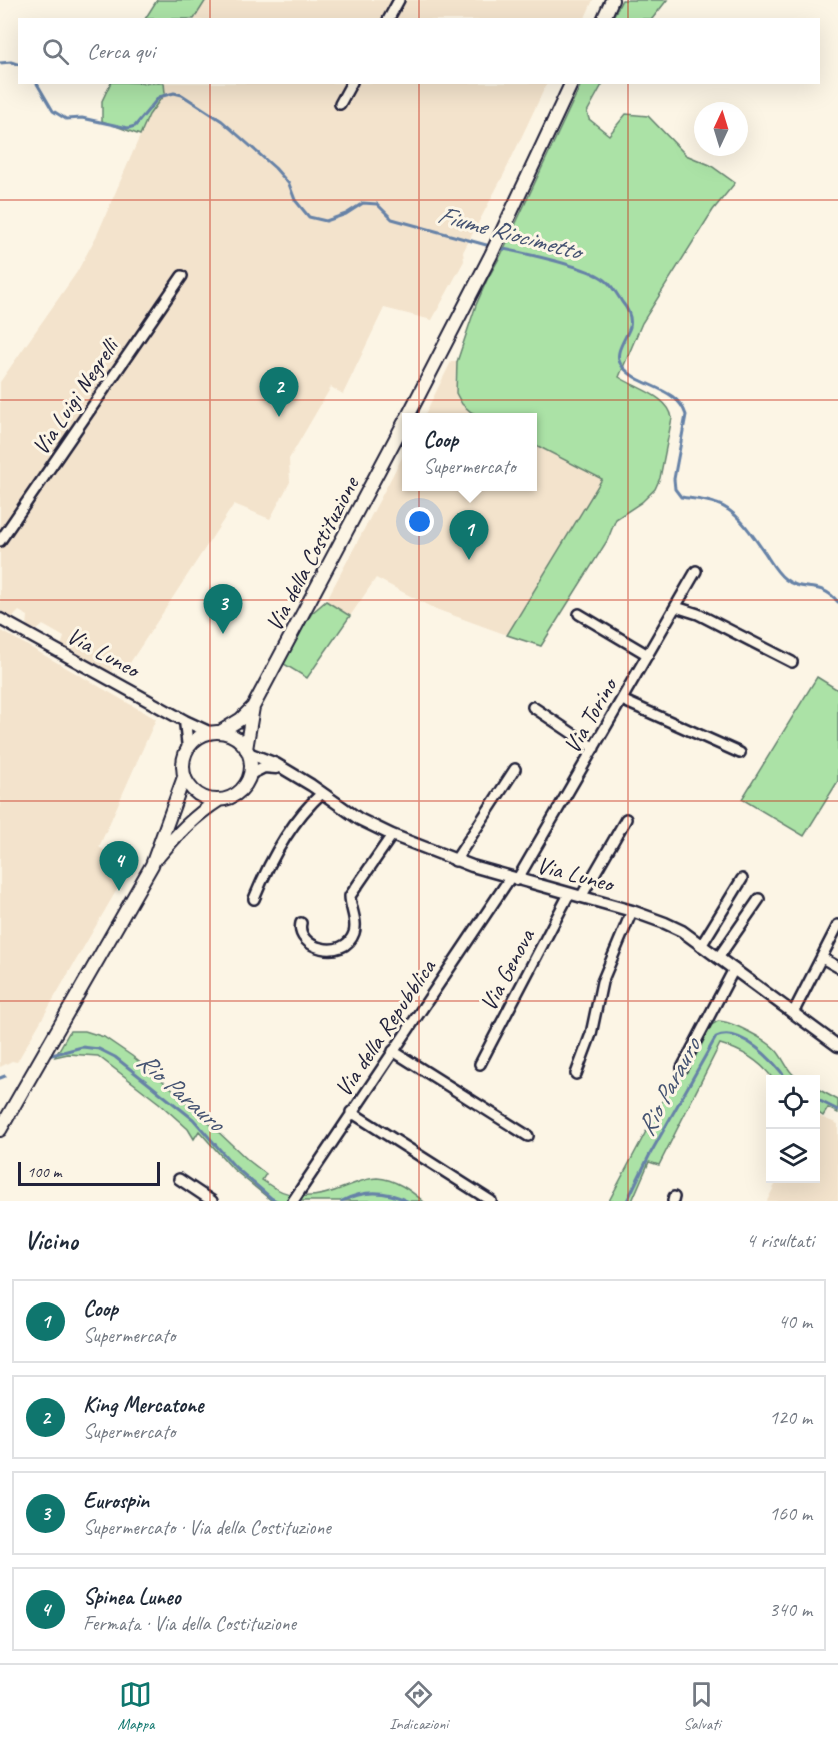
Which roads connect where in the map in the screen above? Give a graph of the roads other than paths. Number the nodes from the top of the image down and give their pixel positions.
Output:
1 (399, 0) edge
2 (612, 0) edge
3 (389, 18) edge
4 (604, 18) edge
5 (351, 84) edge
6 (571, 84) edge
7 (340, 104) dead end
8 (182, 276) dead end
9 (409, 413) edge
10 (402, 426) edge
11 (0, 541) edge
12 (696, 572) dead end
13 (676, 607) junction
14 (579, 614) dead end
15 (0, 619) edge
16 (648, 655) junction
17 (792, 662) dead end
18 (622, 700) junction
19 (253, 707) junction
20 (533, 707) dead end
21 (185, 721) junction
22 (216, 732) junction
23 (188, 748) junction
24 (594, 748) junction
25 (247, 751) junction
26 (740, 753) dead end
27 (515, 769) dead end
28 (285, 770) junction
29 (250, 774) junction
30 (184, 777) junction
31 (322, 793) junction
32 (219, 800) junction
33 (626, 819) dead end
34 (392, 835) junction
35 (455, 861) junction
36 (152, 865) junction
37 (513, 879) junction
38 (742, 879) dead end
39 (569, 894) junction
40 (581, 897) junction
41 (254, 898) dead end
42 (759, 899) dead end
43 (632, 911) junction
44 (301, 923) dead end
45 (838, 925) edge
46 (701, 946) junction
47 (718, 958) junction
48 (822, 958) junction
49 (838, 967) edge
50 (734, 969) junction
51 (793, 1013) junction
52 (838, 1046) edge
53 (393, 1051) junction
54 (480, 1064) dead end
55 (682, 1068) dead end
56 (576, 1074) dead end
57 (351, 1112) junction
58 (0, 1130) edge
59 (528, 1136) dead end
60 (179, 1179) dead end
61 (212, 1201) edge
62 (293, 1201) edge
63 (491, 1201) edge

1 - 3 street
2 - 4 main road
5 - 7 street
6 - 9 main road, Via della Costituzione
8 - 11 street, Via Luigi Negrelli
10 - 19 main road, Via della Costituzione
12 - 13 street, Via Torino
13 - 16 street, Via Torino
13 - 17 street
14 - 16 street
15 - 21 street, Via Luneo
16 - 18 street, Via Torino
18 - 24 street, Via Torino
18 - 26 street
19 - 22 main road, Via della Costituzione
19 - 25 main road, Via della Costituzione
20 - 24 street
21 - 22 street, Via Luneo
21 - 23 street
22 - 23 main road
22 - 25 main road
23 - 30 main road
24 - 37 street, Via Torino
25 - 28 street, Via Luneo
25 - 29 main road
27 - 35 street
28 - 29 street
28 - 31 street, Via Luneo
29 - 32 main road
30 - 32 main road
30 - 36 main road
31 - 34 street, Via Luneo
31 - 41 street
32 - 36 main road
33 - 40 street
34 - 35 street, Via Luneo
34 - 44 street
35 - 37 street, Via Luneo
36 - 58 main road
37 - 39 street, Via Luneo
37 - 53 street, Via della Repubblica
38 - 46 street
39 - 40 street, Via Luneo
39 - 54 street, Via Genova
40 - 43 street, Via Luneo
42 - 47 street
43 - 46 street, Via Luneo
43 - 56 street
45 - 48 street
46 - 47 street, Via Luneo
47 - 50 street, Via Luneo
48 - 49 street
48 - 51 street
50 - 51 street, Via Luneo
50 - 55 street
51 - 52 street, Via Luneo
53 - 57 street, Via della Repubblica
53 - 59 street
57 - 62 street, Via della Repubblica
57 - 63 street
60 - 61 street

